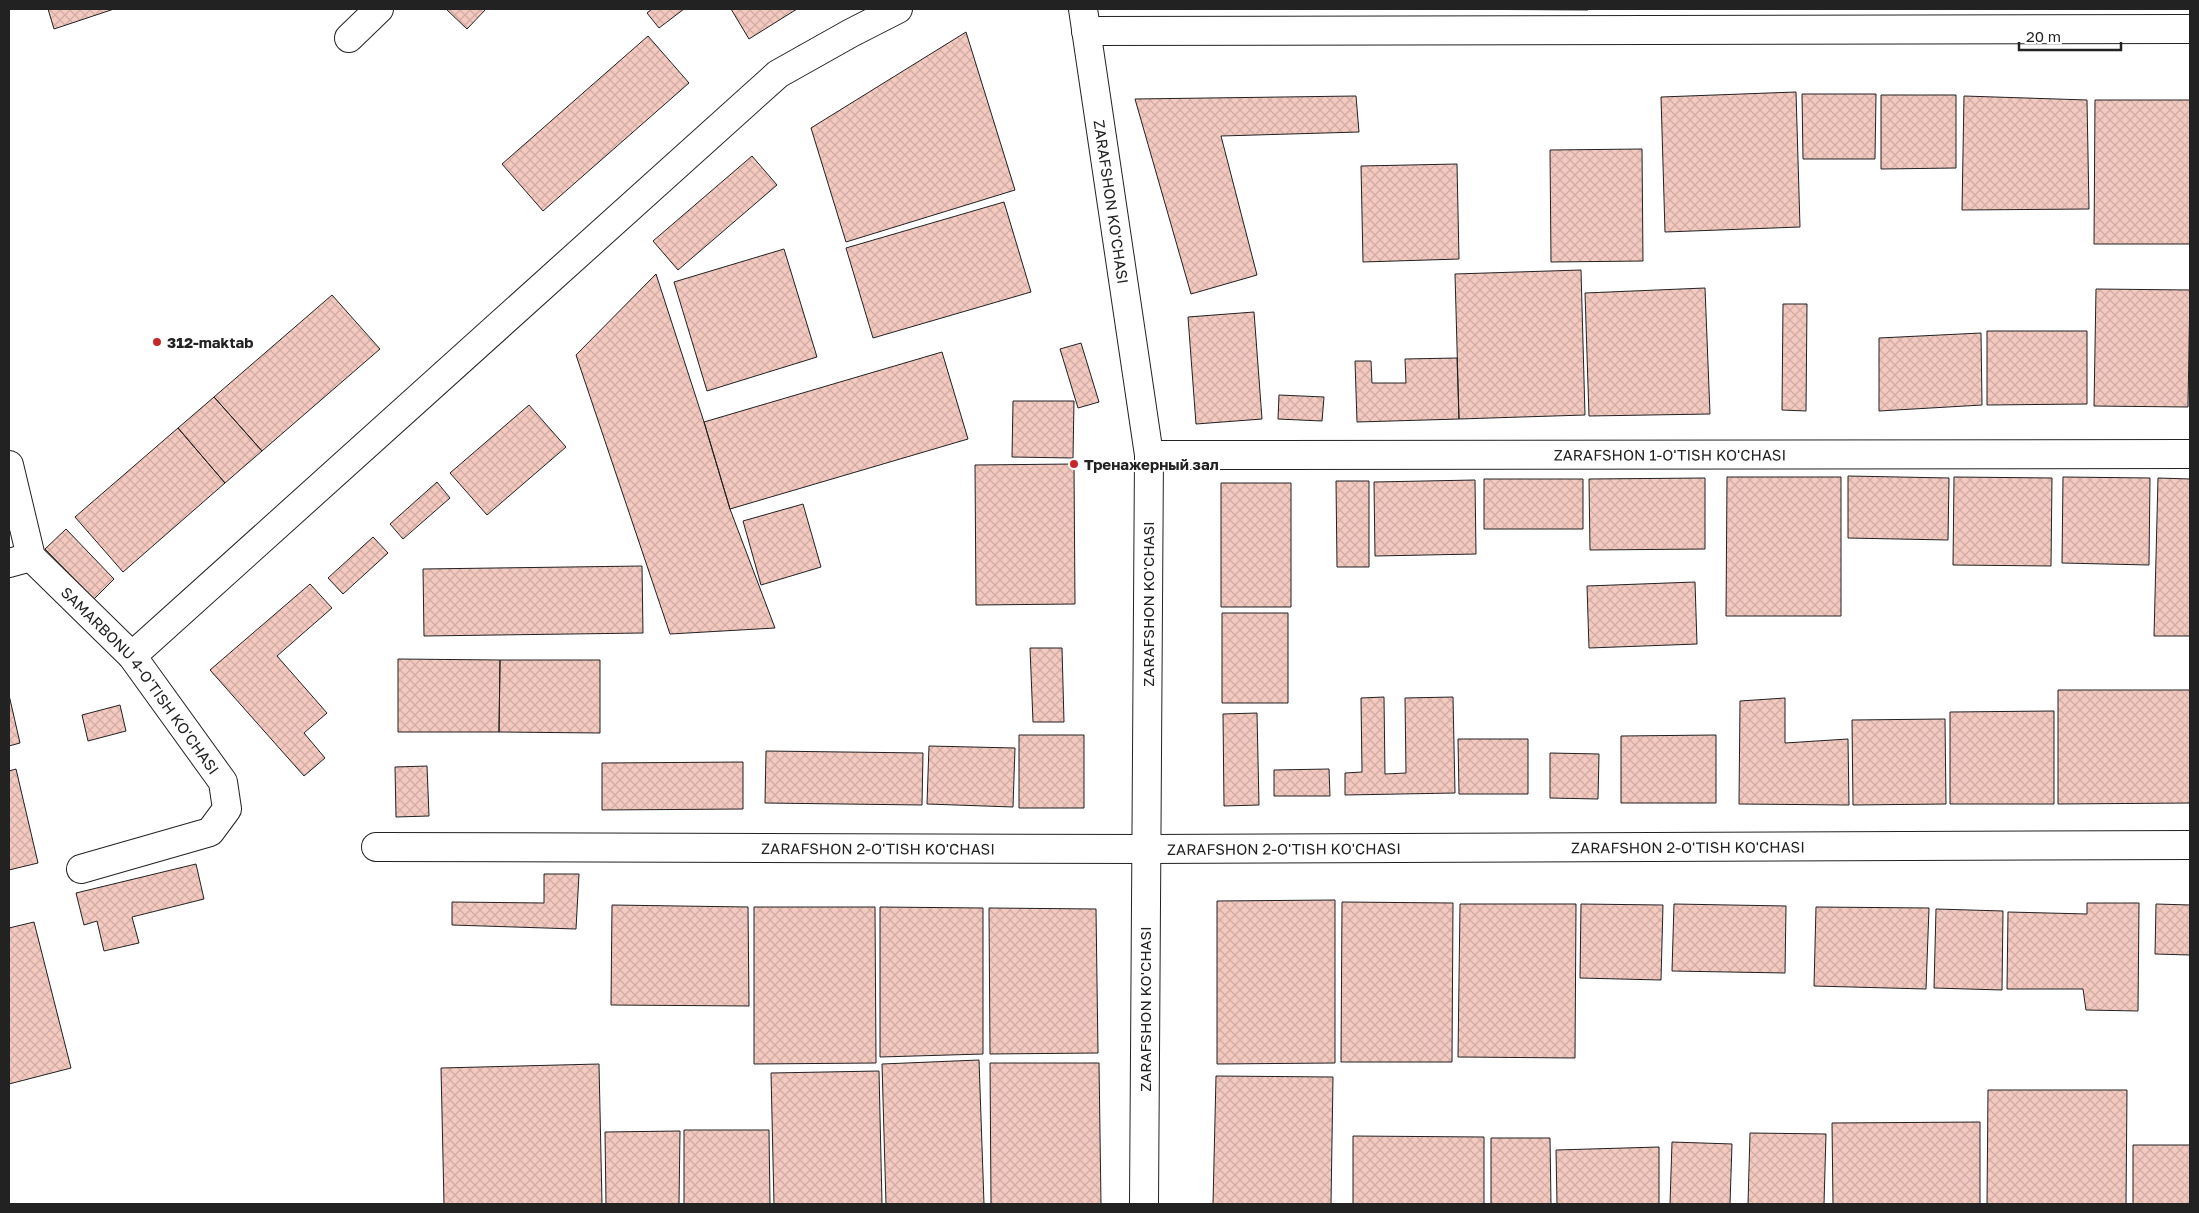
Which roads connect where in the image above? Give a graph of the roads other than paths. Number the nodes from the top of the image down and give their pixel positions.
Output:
1 (379, 9) edge
2 (898, 9) edge
3 (1679, 19) edge
4 (2070, 19) edge
5 (1085, 20) edge
6 (2190, 29) edge
7 (349, 38) dead end
8 (2190, 454) edge
9 (1149, 455) junction
10 (9, 465) edge
11 (20, 560) edge
12 (132, 656) junction
13 (2190, 845) edge
14 (376, 848) dead end
15 (1146, 849) junction
16 (81, 869) dead end
17 (1144, 1204) edge

1 - 7 street
2 - 12 street
3 - 4 street
3 - 5 street
4 - 6 street
5 - 9 street, ZARAFSHON KO'CHASI
8 - 9 street, ZARAFSHON 1-O'TISH KO'CHASI
9 - 15 street, ZARAFSHON KO'CHASI
10 - 11 street, SAMARBONU 4-O'TISH KO'CHASI
11 - 12 street, SAMARBONU 4-O'TISH KO'CHASI
12 - 16 street, SAMARBONU 4-O'TISH KO'CHASI
13 - 15 street, ZARAFSHON 2-O'TISH KO'CHASI
14 - 15 street, ZARAFSHON 2-O'TISH KO'CHASI
15 - 17 street, ZARAFSHON KO'CHASI

